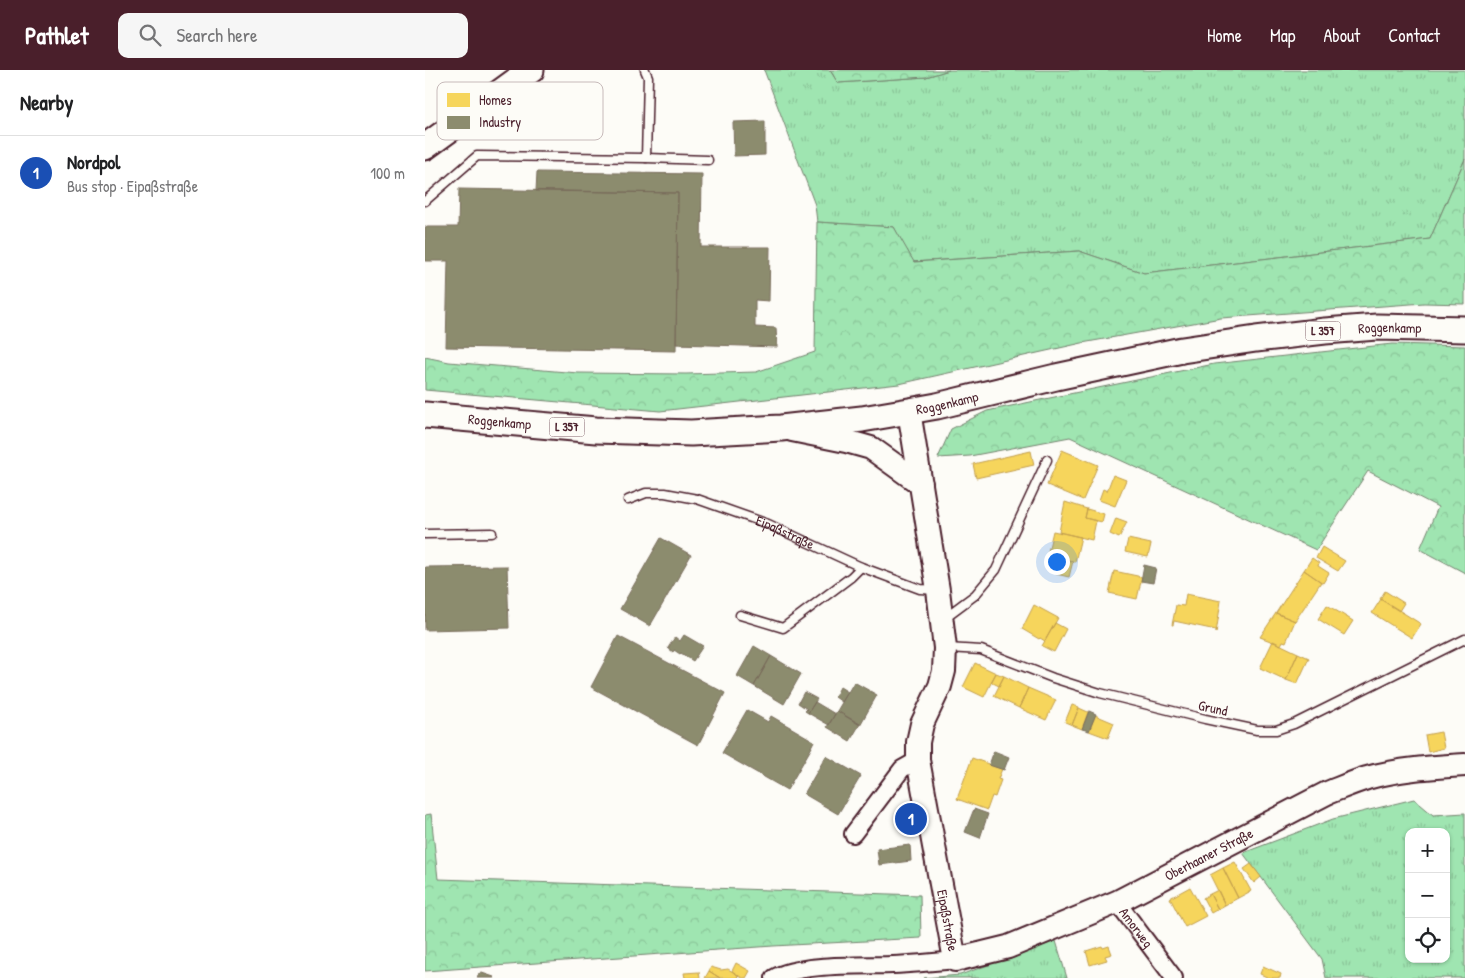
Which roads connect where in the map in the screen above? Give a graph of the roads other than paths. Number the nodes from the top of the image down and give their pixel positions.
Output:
1 (531, 70) edge
2 (645, 70) edge
3 (514, 82) edge
4 (437, 138) edge
5 (425, 147) edge
6 (646, 158) junction
7 (708, 160) dead end
8 (425, 201) edge
9 (1465, 329) edge
10 (909, 412) junction
11 (425, 415) edge
12 (781, 428) junction
13 (1047, 460) dead end
14 (921, 484) junction
15 (628, 500) dead end
16 (492, 533) dead end
17 (425, 534) edge
18 (861, 567) junction
19 (938, 590) junction
20 (740, 615) dead end
21 (942, 619) junction
22 (1465, 639) edge
23 (945, 648) junction
24 (918, 760) junction
25 (1465, 765) edge
26 (853, 834) dead end
27 (1117, 902) junction
28 (955, 960) junction
29 (774, 978) edge
30 (1174, 978) edge

1 - 3 main road
2 - 6 lane
4 - 5 main road
6 - 7 lane
6 - 8 lane
9 - 10 main road, Roggenkamp / L 357
10 - 12 main road, Roggenkamp / L 357
10 - 14 street, Eipaßstraße
11 - 12 main road, Roggenkamp / L 357
12 - 14 street
13 - 21 lane
14 - 19 street, Eipaßstraße
15 - 18 lane, Eipaßstraße
16 - 17 lane
18 - 19 lane, Eipaßstraße
18 - 20 lane
19 - 21 street, Eipaßstraße
21 - 23 street, Eipaßstraße
22 - 23 lane, Grund
23 - 24 street, Eipaßstraße
24 - 26 street
24 - 28 street, Eipaßstraße
25 - 27 street, Oberhaaner Straße
27 - 28 street, Oberhaaner Straße
27 - 30 street, Amorweg
28 - 29 street, Eipaßstraße

